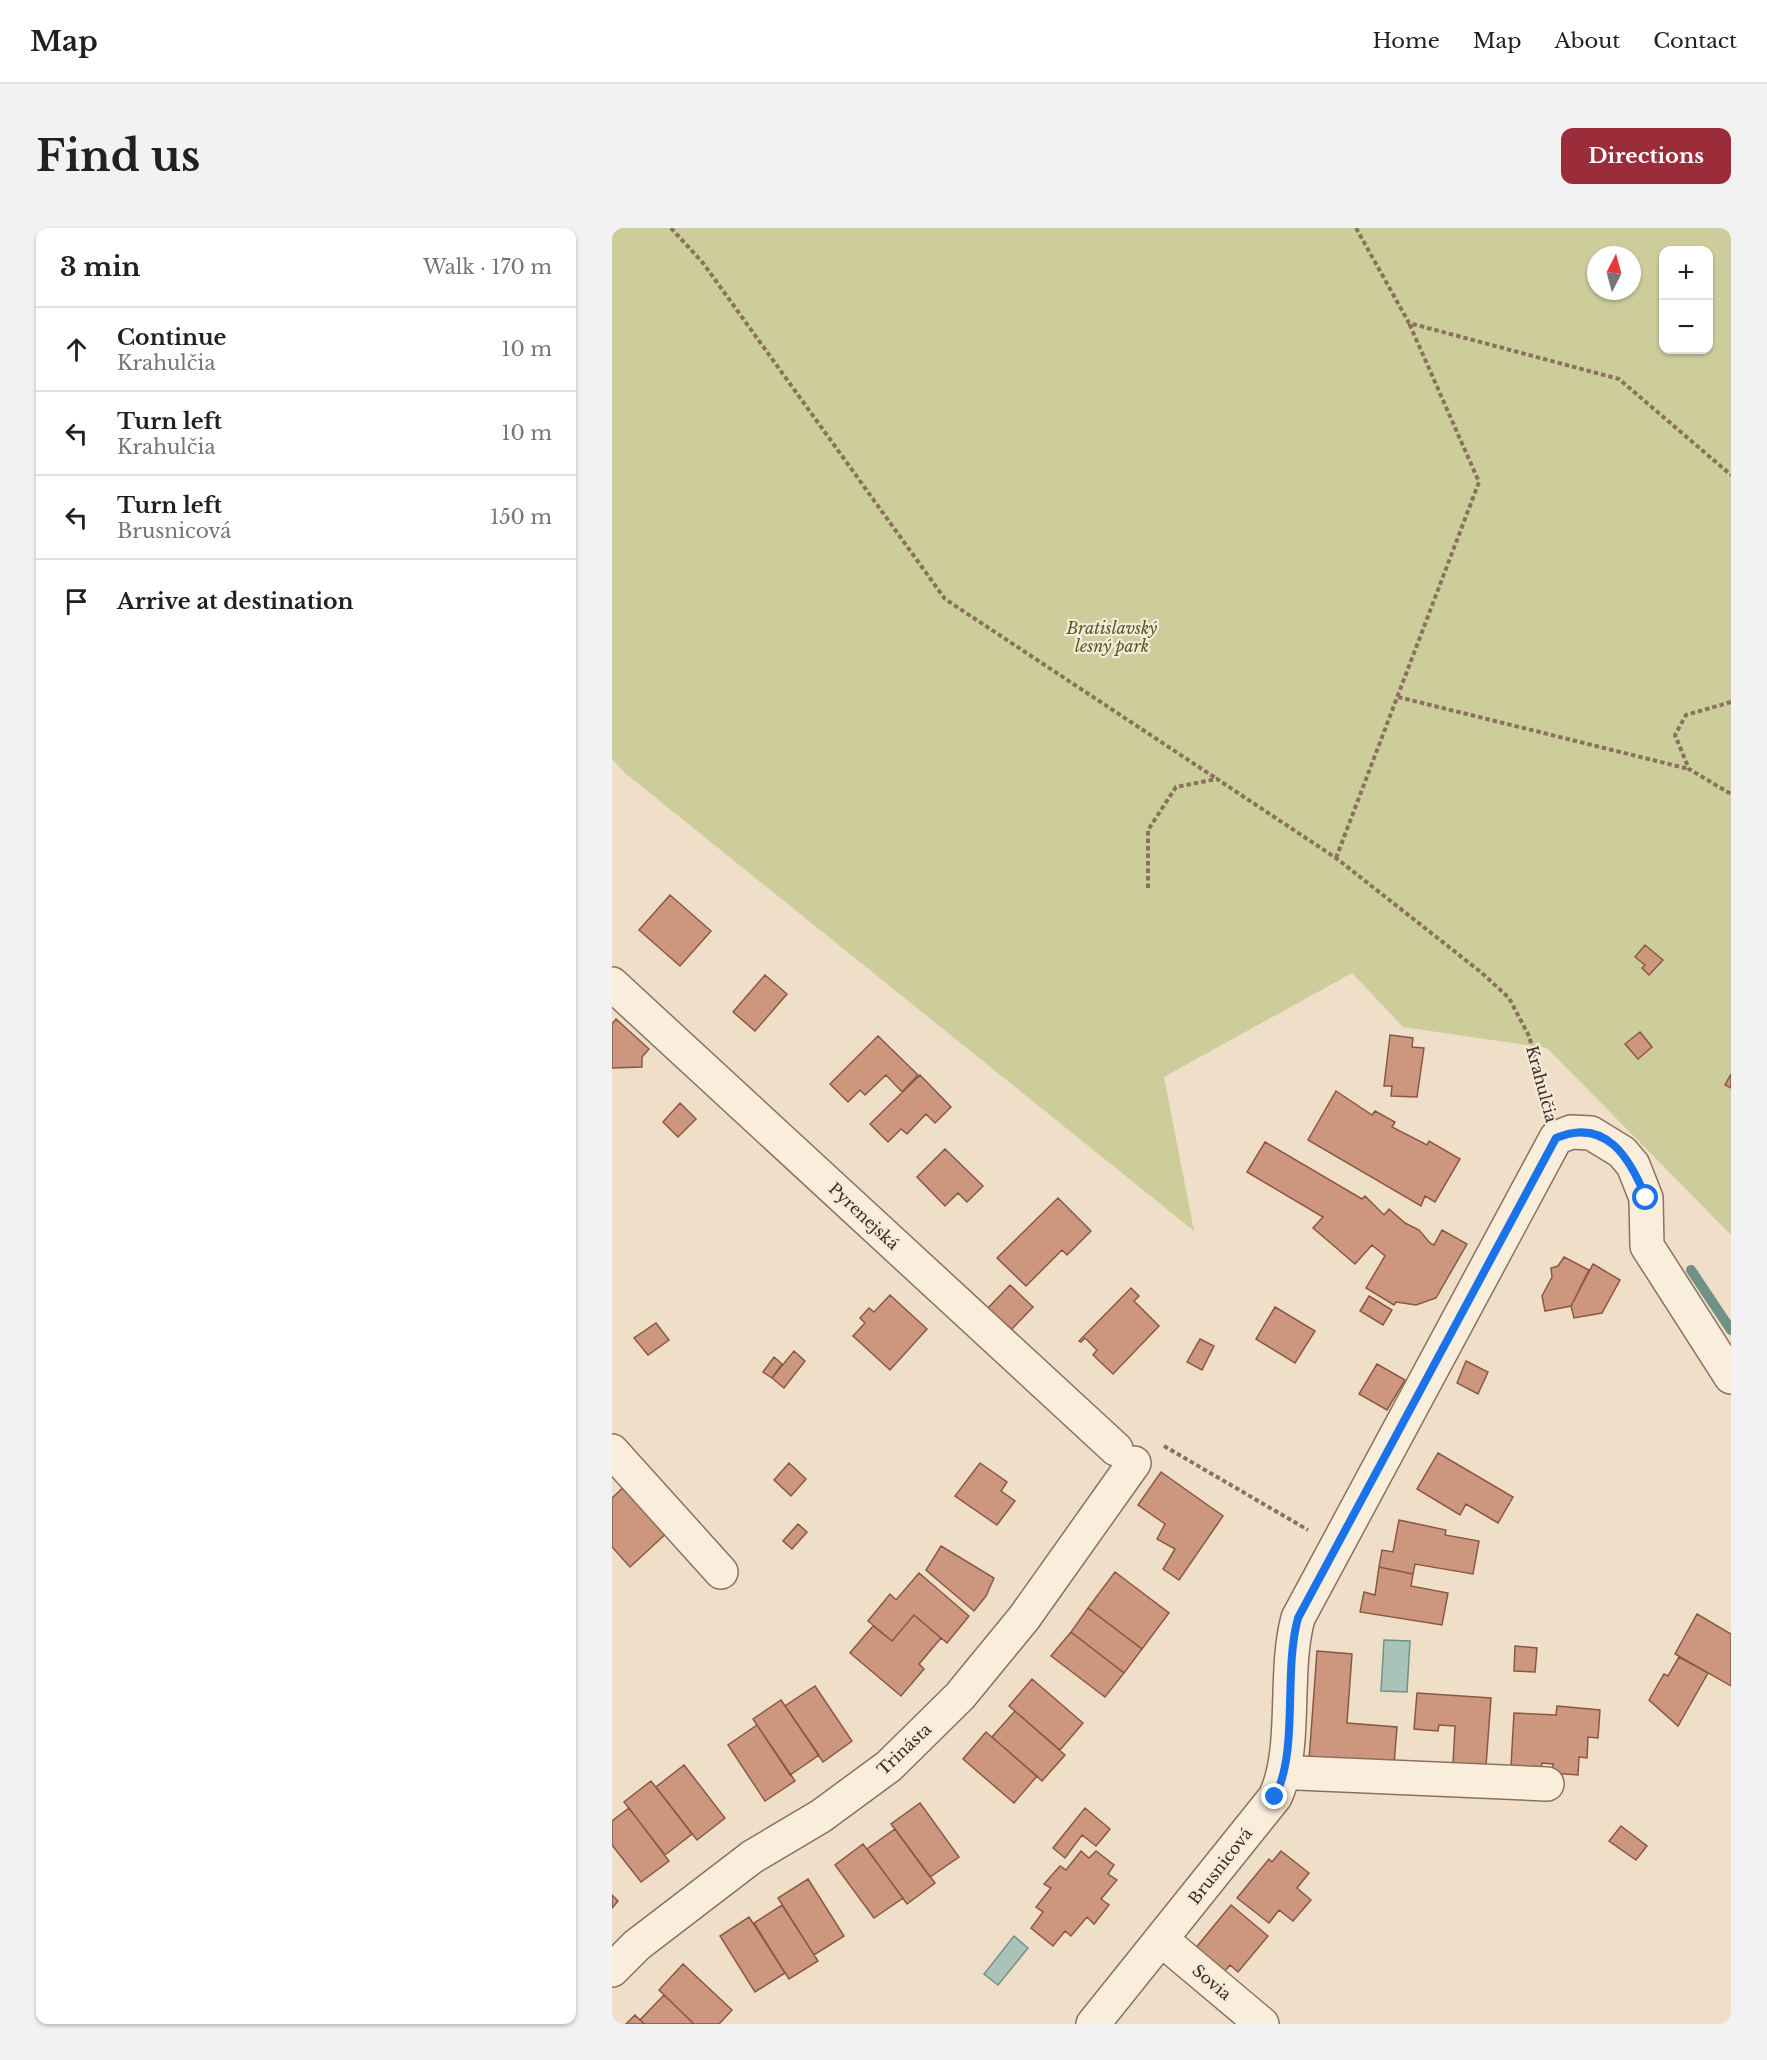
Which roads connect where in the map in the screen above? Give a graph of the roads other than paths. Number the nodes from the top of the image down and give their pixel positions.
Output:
1 (612, 984) edge
2 (1556, 1138) joint
3 (1731, 1377) edge
4 (612, 1451) edge
5 (1135, 1451) joint
6 (721, 1572) dead end
7 (1285, 1768) junction
8 (1547, 1784) dead end
9 (1162, 1940) junction
10 (612, 1970) edge
11 (1093, 2024) edge
12 (1262, 2024) edge

1 - 5 street, Pyrenejská
2 - 3 street, Krahulčia
2 - 7 street, Brusnicová
4 - 6 street
5 - 10 street, Trinásta
7 - 8 street
7 - 9 street, Brusnicová
9 - 11 street, Brusnicová
9 - 12 street, Sovia

